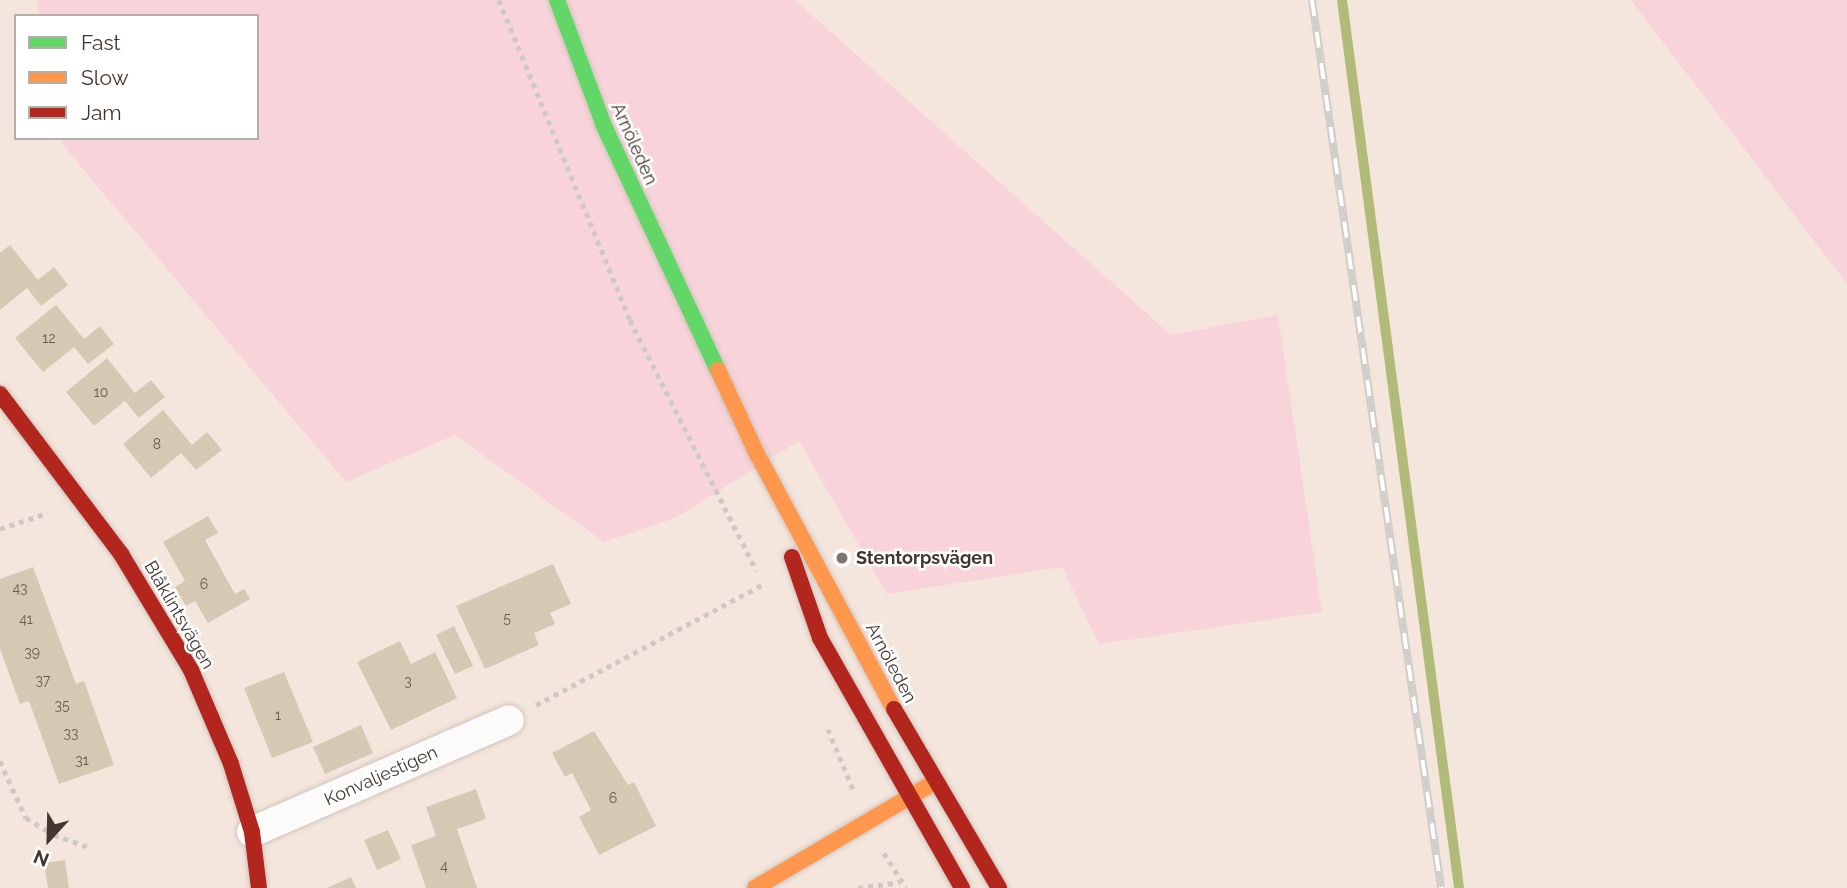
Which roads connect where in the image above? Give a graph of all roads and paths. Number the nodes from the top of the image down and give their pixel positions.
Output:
1 (499, 0) edge
2 (557, 0) edge
3 (0, 394) edge
4 (756, 452) junction
5 (77, 502) junction
6 (0, 529) edge
7 (764, 584) junction
8 (769, 597) dead end
9 (509, 720) joint
10 (824, 720) dead end
11 (0, 761) edge
12 (936, 781) junction
13 (907, 797) junction
14 (866, 820) junction
15 (252, 832) junction
16 (88, 847) dead end
17 (900, 882) junction
18 (259, 888) edge
19 (755, 888) edge
20 (858, 888) edge
21 (906, 888) edge
22 (962, 888) edge
23 (999, 888) edge

1 - 7 path
2 - 4 main road, Arnöleden
3 - 5 main road, Blåklintsvägen
4 - 12 main road, Arnöleden
4 - 13 main road, Arnöleden
5 - 6 path
5 - 15 main road, Blåklintsvägen
7 - 8 path
7 - 9 path
9 - 15 street, Konvaljestigen
10 - 14 path
11 - 16 path
12 - 13 main road
12 - 23 main road, Arnöleden
13 - 14 main road
13 - 22 main road, Arnöleden
14 - 17 path
14 - 19 main road
15 - 18 main road, Blåklintsvägen
17 - 20 path
17 - 21 path

